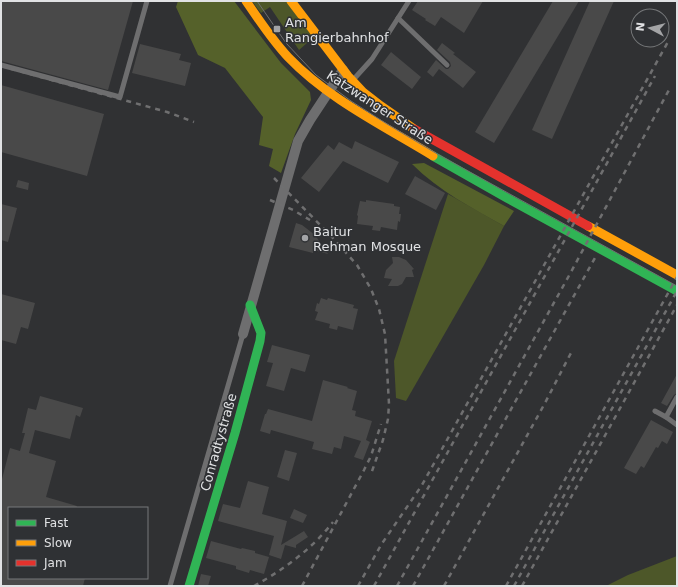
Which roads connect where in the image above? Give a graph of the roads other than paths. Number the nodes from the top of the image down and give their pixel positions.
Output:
1 (147, 1) edge
2 (246, 1) edge
3 (291, 1) edge
4 (409, 1) edge
5 (398, 18) junction
6 (1, 65) edge
7 (447, 65) dead end
8 (343, 70) junction
9 (353, 81) junction
10 (329, 91) junction
11 (677, 276) edge
12 (677, 291) edge
13 (250, 305) junction
14 (243, 334) joint
15 (677, 397) edge
16 (654, 411) dead end
17 (666, 417) junction
18 (677, 425) edge
19 (170, 586) edge
20 (189, 586) edge

1 - 6 lane
2 - 10 main road, Katzwanger Straße
3 - 8 main road, Katzwanger Straße
4 - 5 lane
5 - 7 lane
5 - 9 lane
8 - 9 main road, Katzwanger Straße
8 - 10 street
9 - 11 main road, Katzwanger Straße
10 - 12 main road, Katzwanger Straße
10 - 13 street
13 - 14 street
13 - 20 main road, Conradtystraße
14 - 19 lane
15 - 17 lane
16 - 17 lane
17 - 18 lane

